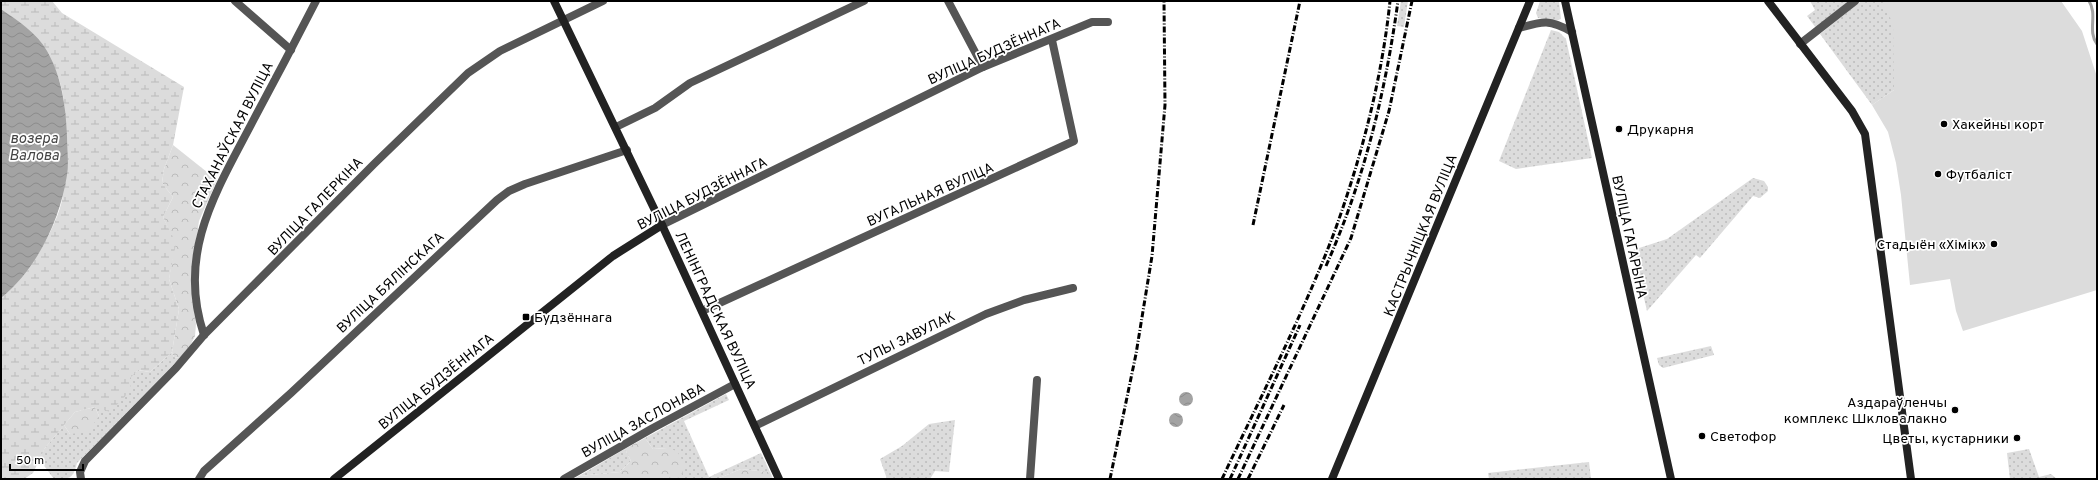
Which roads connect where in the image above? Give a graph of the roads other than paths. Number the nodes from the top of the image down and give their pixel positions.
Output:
1 (235, 1) edge
2 (316, 1) edge
3 (554, 1) edge
4 (603, 1) edge
5 (864, 1) edge
6 (948, 1) edge
7 (1530, 1) edge
8 (1565, 1) edge
9 (1768, 1) edge
10 (1855, 1) edge
11 (564, 20) junction
12 (1108, 22) dead end
13 (1519, 28) junction
14 (1572, 32) junction
15 (1052, 40) junction
16 (1800, 44) junction
17 (291, 50) junction
18 (983, 67) junction
19 (616, 127) junction
20 (627, 150) junction
21 (662, 225) junction
22 (1073, 288) dead end
23 (702, 311) junction
24 (204, 335) junction
25 (1037, 380) dead end
26 (735, 384) junction
27 (755, 426) junction
28 (81, 476) edge
29 (199, 479) edge
30 (334, 479) edge
31 (564, 479) edge
32 (779, 479) edge
33 (1030, 479) edge
34 (1332, 479) edge
35 (1671, 479) edge
36 (1911, 479) edge

1 - 17 street
2 - 17 street, СТАХАНАЎСКАЯ ВУЛІЦА
3 - 11 street, ЛЕНІНГРАДСКАЯ ВУЛІЦА
4 - 11 street, ВУЛІЦА ГАЛЕРКІНА
5 - 19 street
6 - 18 street
7 - 13 street, КАСТРЫЧНІЦКАЯ ВУЛІЦА
8 - 14 street, ВУЛІЦА ГАГАРЫНА
9 - 16 street
10 - 16 street
11 - 19 street, ЛЕНІНГРАДСКАЯ ВУЛІЦА
11 - 24 street, ВУЛІЦА ГАЛЕРКІНА
12 - 15 street, ВУЛІЦА БУДЗЁННАГА
13 - 14 street
13 - 34 street, КАСТРЫЧНІЦКАЯ ВУЛІЦА
14 - 35 street, ВУЛІЦА ГАГАРЫНА
15 - 18 street, ВУЛІЦА БУДЗЁННАГА
15 - 23 street, ВУГАЛЬНАЯ ВУЛІЦА
16 - 36 street
17 - 24 street, СТАХАНАЎСКАЯ ВУЛІЦА
18 - 21 street, ВУЛІЦА БУДЗЁННАГА
19 - 20 street, ЛЕНІНГРАДСКАЯ ВУЛІЦА
20 - 21 street, ЛЕНІНГРАДСКАЯ ВУЛІЦА
20 - 29 street, ВУЛІЦА БЯЛІНСКАГА
21 - 23 street, ЛЕНІНГРАДСКАЯ ВУЛІЦА
21 - 30 street, ВУЛІЦА БУДЗЁННАГА
22 - 27 street, ТУПЫ ЗАВУЛАК
23 - 26 street, ЛЕНІНГРАДСКАЯ ВУЛІЦА
24 - 28 street, ВУЛІЦА ГАЛЕРКІНА
25 - 33 street
26 - 27 street, ЛЕНІНГРАДСКАЯ ВУЛІЦА
26 - 31 street, ВУЛІЦА ЗАСЛОНАВА
27 - 32 street, ЛЕНІНГРАДСКАЯ ВУЛІЦА

